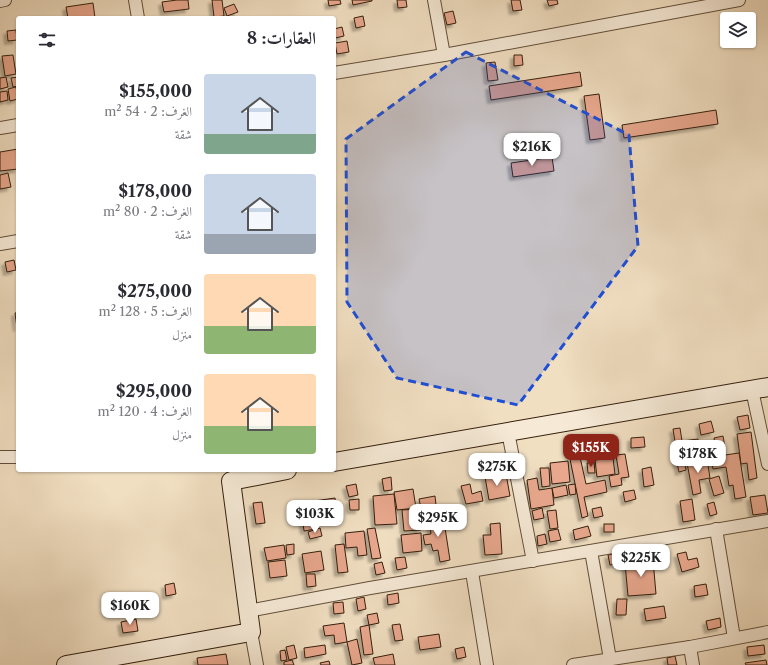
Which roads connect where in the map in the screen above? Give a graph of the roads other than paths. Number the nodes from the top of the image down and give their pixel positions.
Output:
1 (5, 0) edge
2 (135, 0) edge
3 (434, 0) edge
4 (739, 0) edge
5 (0, 1) edge
6 (691, 4) edge
7 (138, 16) edge
8 (444, 54) junction
9 (336, 73) edge
10 (16, 125) edge
11 (0, 128) edge
12 (16, 241) edge
13 (0, 244) edge
14 (760, 388) edge
15 (508, 432) junction
16 (0, 457) edge
17 (16, 457) edge
18 (336, 462) edge
19 (768, 464) edge
20 (264, 472) edge
21 (230, 475) edge
22 (768, 521) edge
23 (716, 529) junction
24 (591, 550) junction
25 (533, 561) junction
26 (472, 572) junction
27 (248, 611) junction
28 (251, 632) junction
29 (768, 632) edge
30 (734, 638) junction
31 (690, 647) junction
32 (610, 659) junction
33 (72, 664) edge
34 (256, 665) edge
35 (487, 665) edge
36 (573, 665) edge
37 (693, 665) edge

1 - 5 street
2 - 7 street
3 - 8 street
4 - 6 street
6 - 8 street
8 - 9 street
10 - 11 street
12 - 13 street
14 - 15 main road
14 - 19 street
15 - 18 main road
15 - 25 street
16 - 17 street
20 - 21 main road
21 - 27 main road
22 - 23 street
23 - 24 street
23 - 30 street
24 - 25 street
24 - 32 street
25 - 26 street
26 - 27 street
26 - 35 street
27 - 28 main road
28 - 33 main road
28 - 34 street
29 - 30 street
30 - 31 street
31 - 32 street
31 - 37 street
32 - 36 street

